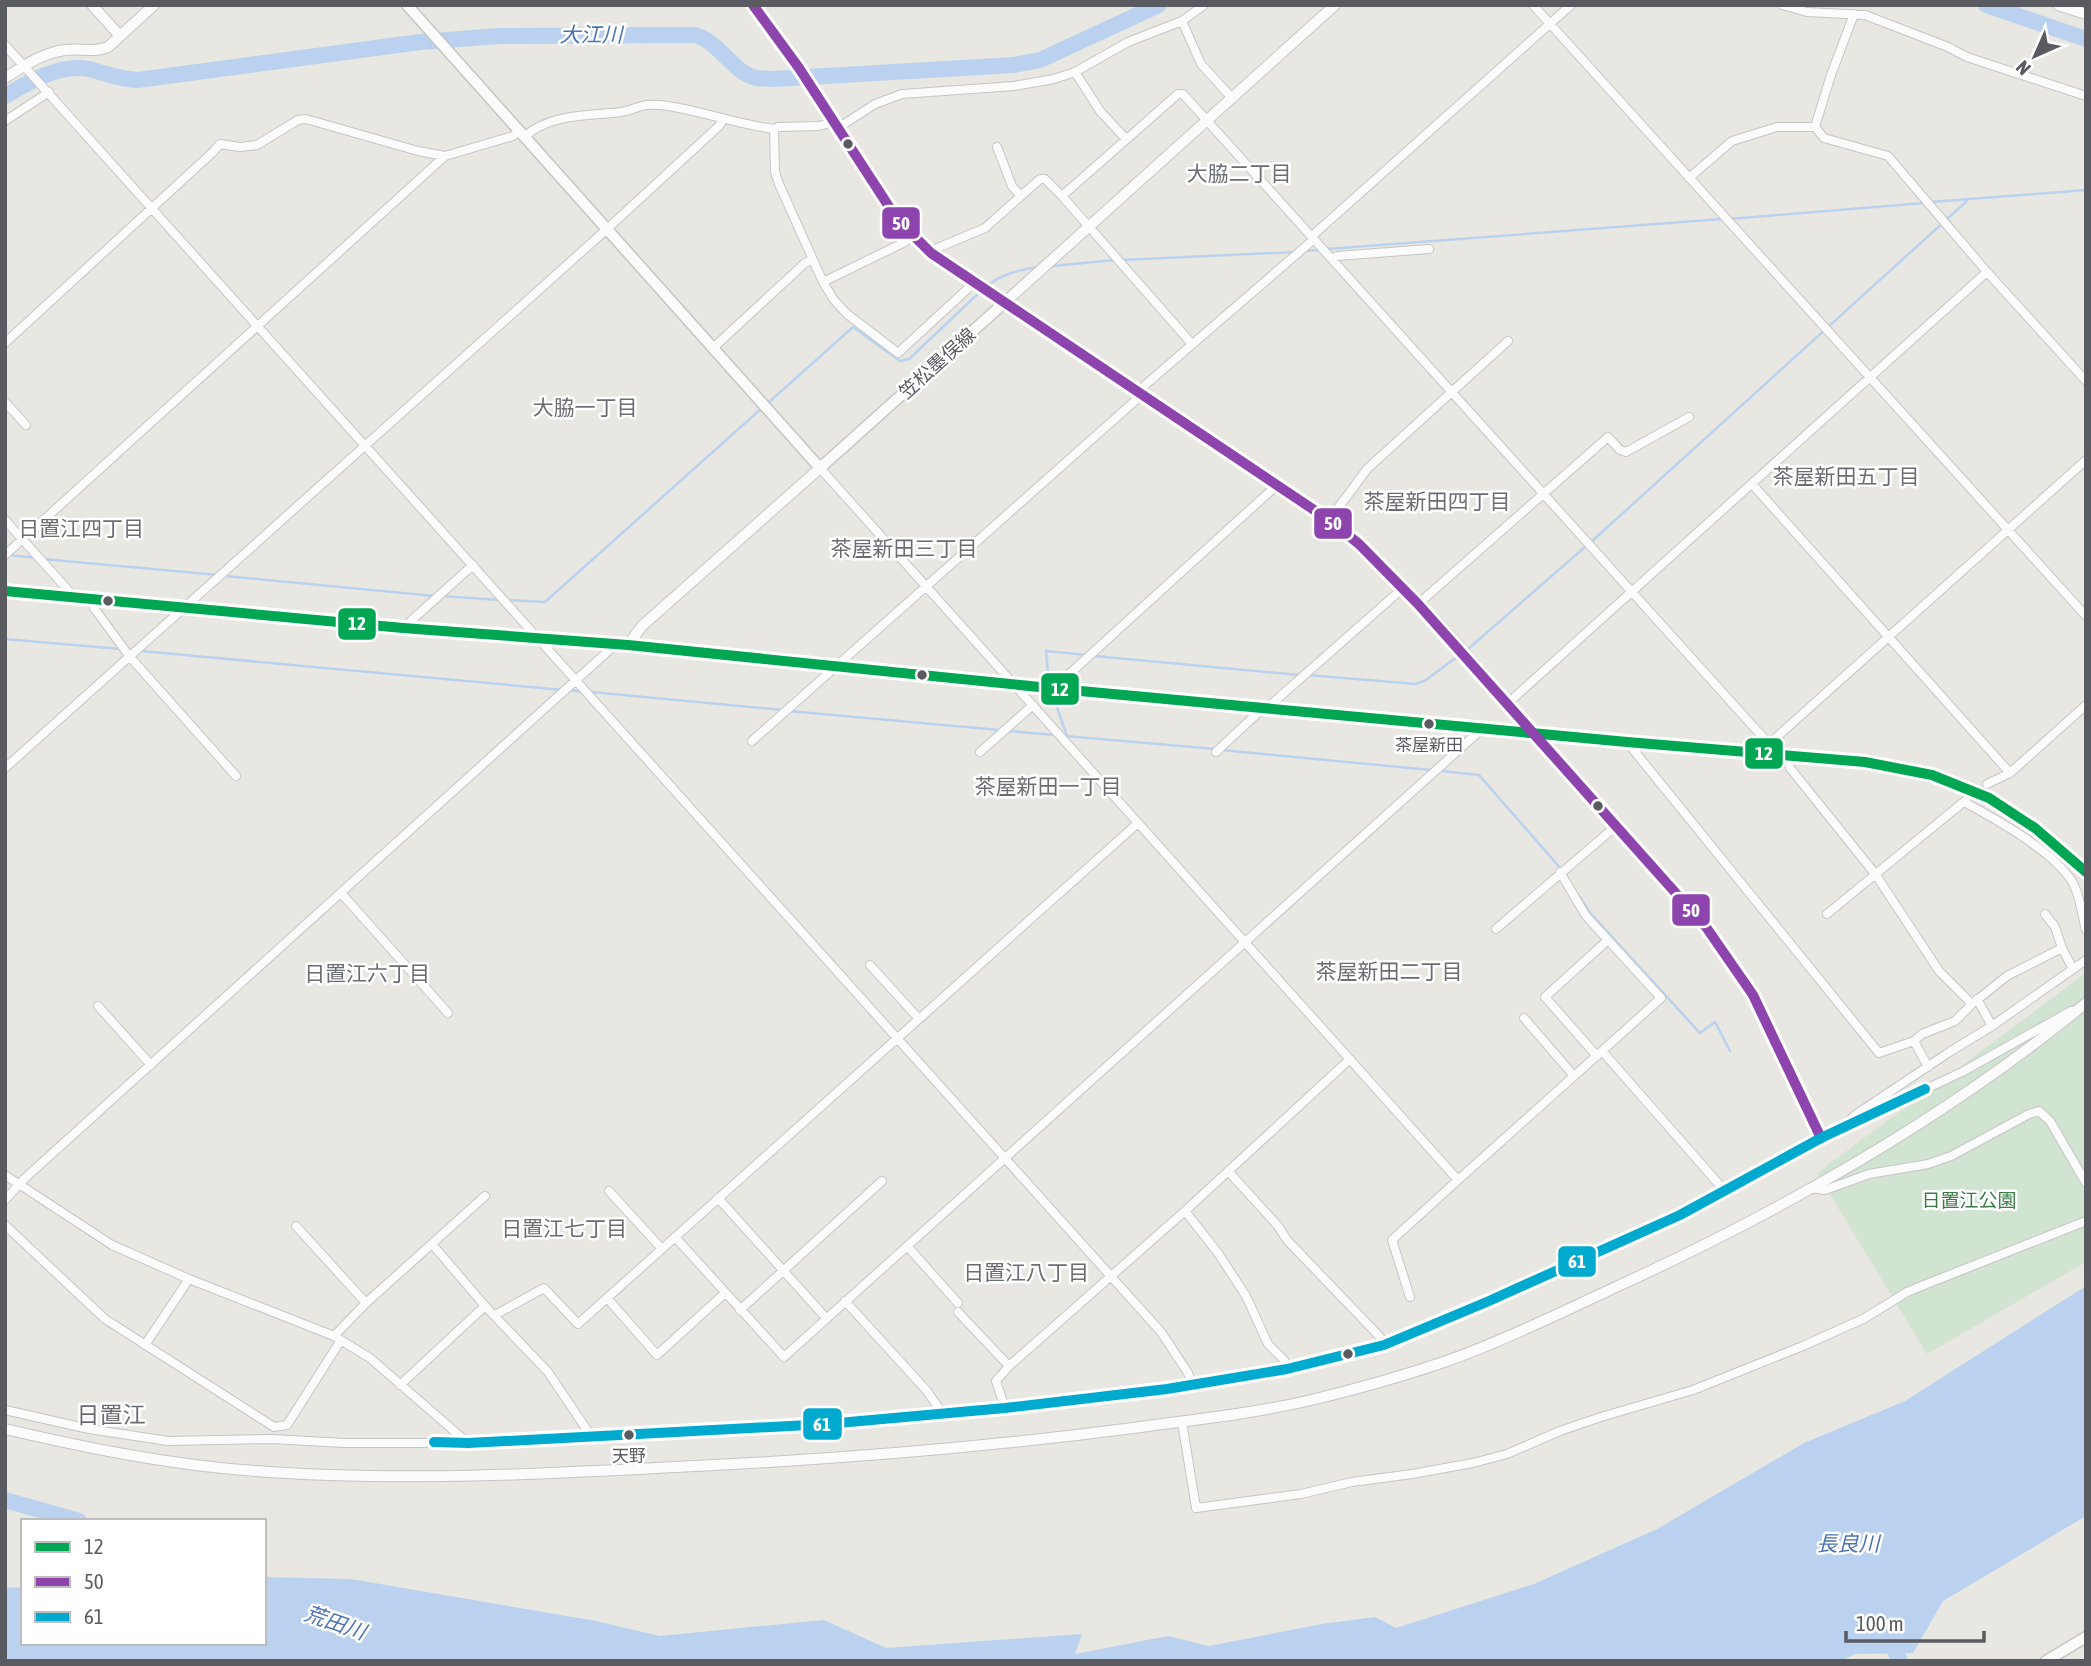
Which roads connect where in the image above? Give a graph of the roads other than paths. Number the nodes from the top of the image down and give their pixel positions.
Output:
1 (92, 5) edge
2 (154, 5) edge
3 (407, 5) edge
4 (754, 5) edge
5 (1204, 5) edge
6 (1335, 5) edge
7 (1533, 5) edge
8 (1571, 5) edge
9 (1782, 5) edge
10 (2058, 5) edge
11 (1854, 14) junction
12 (2086, 14) edge
13 (1182, 21) junction
14 (1549, 24) junction
15 (120, 36) junction
16 (5, 45) edge
17 (28, 68) junction
18 (1075, 72) junction
19 (5, 78) edge
20 (47, 90) junction
21 (2086, 96) edge
22 (1232, 98) junction
23 (723, 120) junction
24 (5, 121) edge
25 (1207, 121) junction
26 (836, 125) junction
27 (1815, 127) junction
28 (774, 129) junction
29 (521, 134) junction
30 (1126, 139) junction
31 (997, 147) dead end
32 (445, 156) junction
33 (1689, 178) junction
34 (1021, 196) junction
35 (1062, 196) junction
36 (153, 208) junction
37 (1088, 228) junction
38 (607, 229) junction
39 (912, 236) junction
40 (1313, 238) junction
41 (1429, 249) dead end
42 (931, 253) junction
43 (1332, 259) junction
44 (812, 260) junction
45 (1987, 272) junction
46 (822, 282) junction
47 (974, 283) junction
48 (1004, 303) junction
49 (260, 326) junction
50 (1508, 341) dead end
51 (5, 343) edge
52 (1192, 344) junction
53 (713, 348) junction
54 (1870, 378) junction
55 (2086, 380) edge
56 (1452, 392) junction
57 (1140, 393) junction
58 (5, 402) edge
59 (1689, 417) dead end
60 (26, 425) dead end
61 (365, 444) junction
62 (2086, 460) edge
63 (820, 468) junction
64 (1752, 484) junction
65 (1278, 485) junction
66 (1544, 494) junction
67 (5, 520) edge
68 (1329, 520) junction
69 (2007, 530) junction
70 (22, 539) junction
71 (5, 555) edge
72 (473, 565) junction
73 (927, 588) junction
74 (1403, 588) junction
75 (5, 591) edge
76 (1631, 592) junction
77 (71, 597) junction
78 (91, 599) junction
79 (1418, 604) junction
80 (182, 608) junction
81 (2086, 616) edge
82 (403, 628) junction
83 (1889, 638) junction
84 (539, 639) junction
85 (622, 645) junction
86 (130, 657) junction
87 (834, 668) junction
88 (577, 681) junction
89 (1014, 685) junction
90 (1059, 689) junction
91 (1507, 704) junction
92 (1033, 705) junction
93 (2086, 705) edge
94 (1266, 708) junction
95 (1483, 728) junction
96 (1532, 733) junction
97 (752, 741) dead end
98 (1627, 742) junction
99 (1768, 748) junction
100 (980, 752) dead end
101 (1216, 752) dead end
102 (1788, 755) junction
103 (5, 768) edge
104 (2010, 773) junction
105 (236, 776) dead end
106 (1987, 783) dead end
107 (1138, 823) junction
108 (1616, 826) junction
109 (2086, 872) edge
110 (1560, 873) junction
111 (1875, 875) junction
112 (341, 893) junction
113 (1827, 914) dead end
114 (2045, 914) dead end
115 (1496, 929) dead end
116 (2086, 930) edge
117 (1608, 940) junction
118 (1245, 942) junction
119 (2062, 948) junction
120 (2086, 960) edge
121 (870, 965) dead end
122 (2073, 969) junction
123 (1975, 1001) junction
124 (2085, 1004) edge
125 (98, 1006) dead end
126 (449, 1013) dead end
127 (1524, 1017) dead end
128 (919, 1019) junction
129 (1993, 1026) junction
130 (898, 1038) junction
131 (1914, 1041) junction
132 (1599, 1054) junction
133 (1350, 1059) junction
134 (151, 1065) junction
135 (1928, 1067) junction
136 (1574, 1076) junction
137 (1844, 1127) junction
138 (1821, 1138) junction
139 (1004, 1158) junction
140 (1228, 1171) junction
141 (5, 1175) edge
142 (1458, 1180) junction
143 (882, 1181) dead end
144 (2086, 1183) edge
145 (19, 1185) junction
146 (1810, 1188) junction
147 (1724, 1190) junction
148 (609, 1191) dead end
149 (485, 1196) dead end
150 (718, 1198) junction
151 (5, 1200) edge
152 (1185, 1211) junction
153 (2086, 1221) edge
154 (5, 1225) edge
155 (296, 1226) dead end
156 (675, 1237) junction
157 (432, 1244) junction
158 (907, 1247) junction
159 (662, 1249) junction
160 (782, 1270) junction
161 (1110, 1276) junction
162 (189, 1279) junction
163 (724, 1293) junction
164 (1410, 1297) dead end
165 (607, 1298) junction
166 (845, 1301) junction
167 (366, 1303) junction
168 (485, 1306) junction
169 (740, 1310) junction
170 (495, 1315) junction
171 (826, 1318) junction
172 (337, 1338) junction
173 (145, 1345) junction
174 (1384, 1345) junction
175 (1009, 1366) junction
176 (1287, 1369) junction
177 (400, 1385) junction
178 (1192, 1385) junction
179 (1005, 1408) junction
180 (5, 1410) edge
181 (943, 1413) junction
182 (1183, 1428) dead end
183 (5, 1429) edge
184 (591, 1436) junction
185 (468, 1443) junction
186 (2086, 1637) edge
187 (2046, 1661) edge

1 - 15 street
2 - 15 street
3 - 29 main road
4 - 26 street
5 - 13 street
6 - 22 street
7 - 14 street
8 - 14 street
9 - 11 street
10 - 12 street
11 - 21 street
11 - 27 street
13 - 18 street
13 - 22 street
14 - 33 street
14 - 40 street
15 - 17 street
16 - 17 street
17 - 19 street
17 - 20 street
18 - 26 street
18 - 30 street
20 - 24 street
20 - 36 street
22 - 25 street
23 - 28 street
23 - 29 street
23 - 38 street
25 - 30 street
25 - 37 street
25 - 40 street
26 - 28 street
26 - 39 street
27 - 33 street
27 - 45 street
28 - 44 street
29 - 32 street
29 - 38 main road
30 - 35 street
31 - 34 street
32 - 36 street
32 - 49 street
33 - 54 street
34 - 35 street
34 - 42 street
35 - 37 street
36 - 49 street
36 - 51 street
37 - 48 street
37 - 52 street
38 - 53 main road
38 - 61 street
39 - 42 street
39 - 46 street
40 - 43 street
40 - 52 street
41 - 43 street
42 - 47 street
43 - 56 street
44 - 46 street
44 - 53 street
45 - 54 street
45 - 55 street
46 - 47 street
47 - 48 street
48 - 57 main road
48 - 63 main road, 笠松墨俣線
49 - 61 street
49 - 70 street
50 - 56 street
52 - 57 street
53 - 63 main road
54 - 64 street
54 - 69 street
56 - 66 street
56 - 68 street
57 - 65 main road
57 - 73 street
58 - 60 street
59 - 66 street
61 - 72 street
61 - 80 street
62 - 69 street
63 - 73 street
63 - 85 street
64 - 76 street
64 - 83 street
65 - 68 main road
65 - 90 street
66 - 76 street
66 - 79 street
67 - 70 street
68 - 74 main road
69 - 81 street
69 - 83 street
70 - 71 street
70 - 77 street
72 - 82 street
72 - 84 street
73 - 87 street
73 - 89 street
74 - 79 main road
74 - 94 street
75 - 77 main road
76 - 91 street
76 - 99 street
77 - 78 main road
78 - 80 main road
78 - 86 street
79 - 91 main road
80 - 82 main road
80 - 86 street
82 - 84 main road
83 - 99 street
83 - 104 street
84 - 85 main road
84 - 88 street
85 - 87 main road
85 - 88 street
86 - 103 street
86 - 105 street
87 - 89 main road
87 - 97 street
88 - 112 street
88 - 130 street
89 - 90 main road
89 - 92 street
90 - 94 main road
91 - 96 main road
92 - 100 street
92 - 107 street
93 - 104 street
94 - 95 main road
94 - 101 street
95 - 96 main road
95 - 118 street
96 - 98 main road
96 - 108 street
98 - 99 main road
98 - 131 street
99 - 102 main road
102 - 109 main road
102 - 111 street
104 - 106 street
107 - 118 street
107 - 128 street
108 - 110 street
108 - 138 street
110 - 115 street
110 - 117 street
111 - 113 street
111 - 116 street
111 - 123 street
112 - 126 street
112 - 134 street
114 - 119 street
117 - 132 street
117 - 132 street
118 - 133 street
118 - 139 street
119 - 122 street
119 - 123 street
120 - 122 street
121 - 128 street
122 - 129 street
123 - 129 street
123 - 131 street
124 - 137 street
124 - 146 street
125 - 134 street
127 - 136 street
128 - 130 street
129 - 135 street
130 - 139 street
130 - 150 street
131 - 135 street
132 - 136 street
132 - 147 street
133 - 140 street
133 - 142 street
134 - 145 street
135 - 137 street
136 - 142 street
137 - 138 street
138 - 147 street
139 - 158 street
139 - 161 street
140 - 152 street
140 - 174 street
141 - 145 street
142 - 164 street
143 - 160 street
144 - 146 street
145 - 151 street
145 - 162 street
146 - 183 street
147 - 174 street
148 - 159 street
149 - 157 street
150 - 156 street
150 - 160 street
152 - 161 street
152 - 176 street
153 - 182 street
154 - 173 street
155 - 167 street
156 - 159 street
156 - 163 street
157 - 167 street
157 - 168 street
158 - 166 street
158 - 175 street
159 - 165 street
160 - 169 street
160 - 171 street
161 - 175 street
161 - 178 street
162 - 172 street
162 - 173 street
163 - 165 street
163 - 169 street
165 - 170 street
166 - 171 street
166 - 181 street
167 - 172 street
168 - 170 street
168 - 177 street
169 - 171 street
170 - 184 street
172 - 173 street
172 - 177 street
174 - 176 street
175 - 179 street
176 - 178 street
177 - 185 street
178 - 179 street
179 - 181 street
180 - 185 street
181 - 184 street
184 - 185 street
186 - 187 main road

